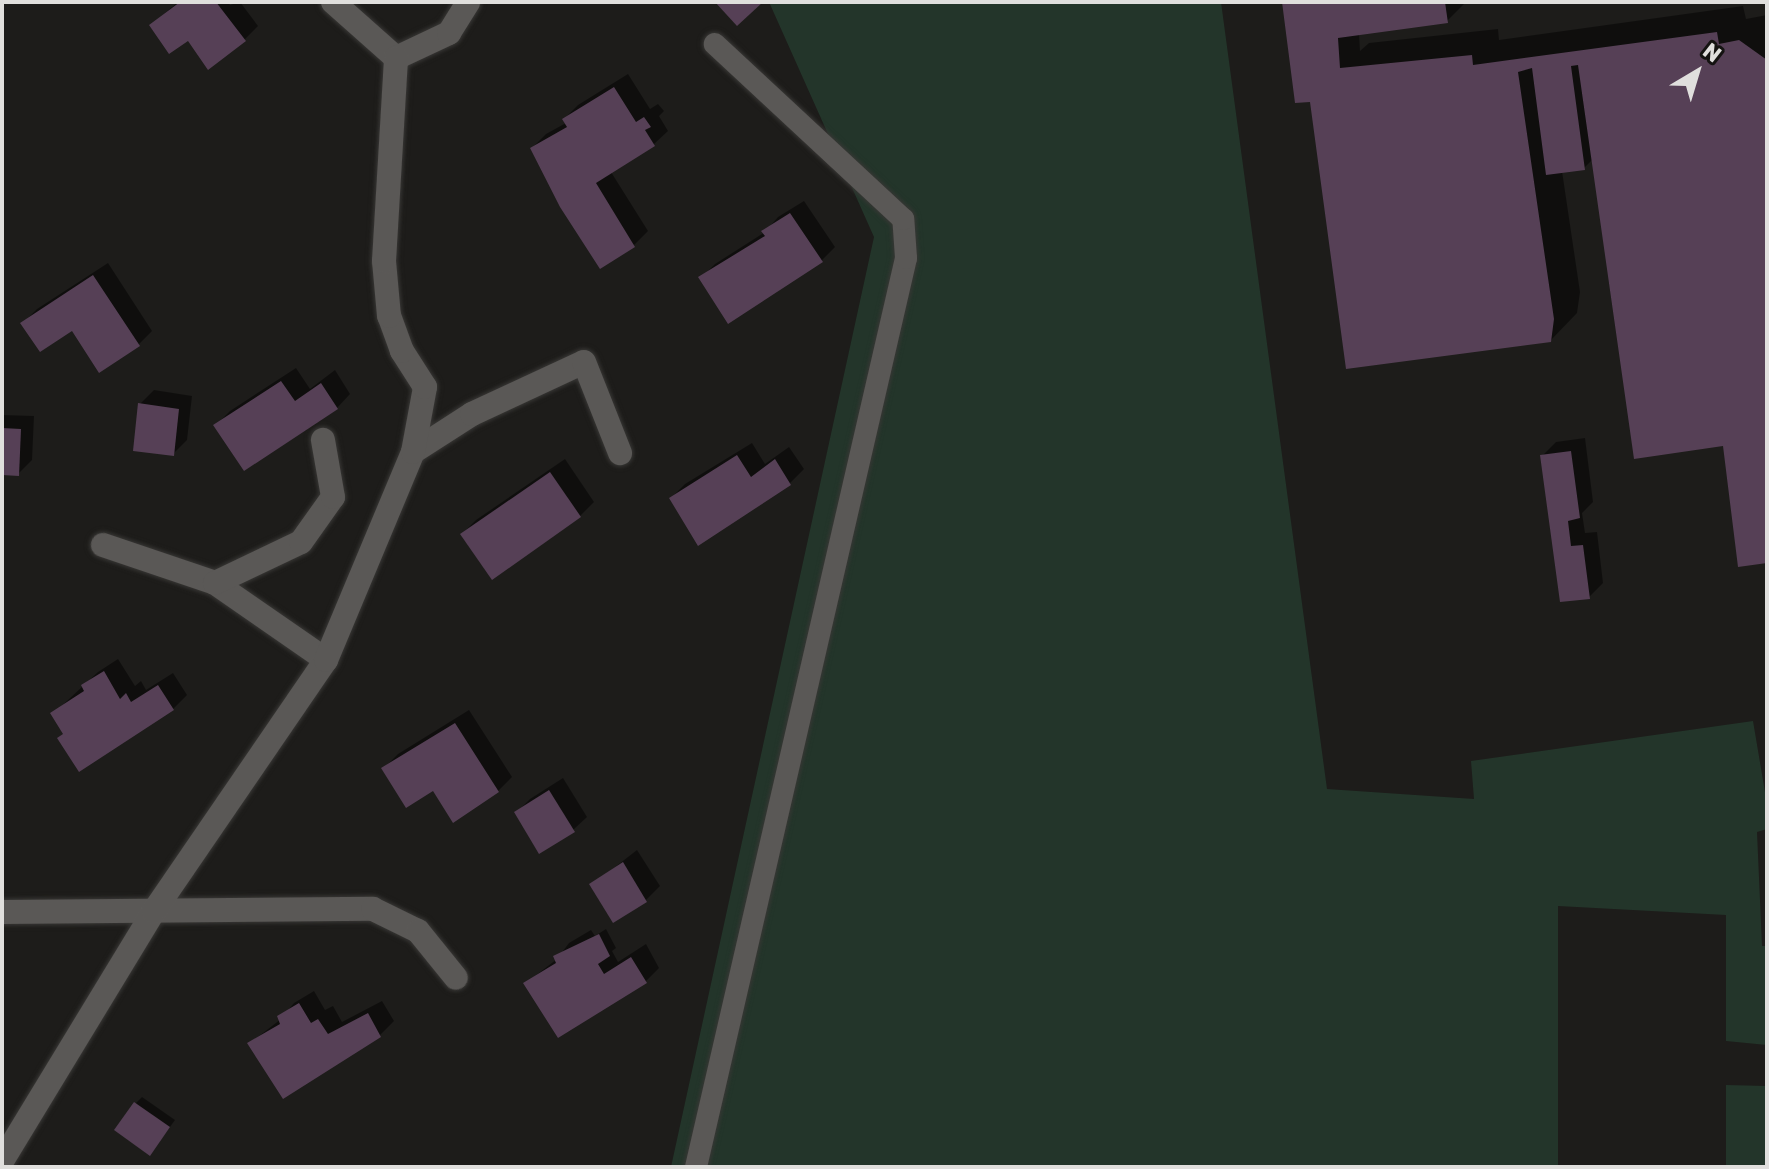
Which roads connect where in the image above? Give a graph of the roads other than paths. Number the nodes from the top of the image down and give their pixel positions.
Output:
1 (333, 2) edge
2 (468, 2) edge
3 (715, 44) dead end
4 (396, 58) junction
5 (323, 440) dead end
6 (413, 452) junction
7 (620, 453) dead end
8 (103, 545) dead end
9 (215, 583) junction
10 (326, 660) junction
11 (154, 911) junction
12 (2, 912) edge
13 (456, 978) dead end
14 (2, 1161) edge
15 (696, 1167) edge

1 - 4 street
2 - 4 street
3 - 15 lane
4 - 6 street
5 - 9 street
6 - 7 street
6 - 10 street
8 - 9 street
9 - 10 street
10 - 11 street
11 - 12 street
11 - 13 street
11 - 14 street

